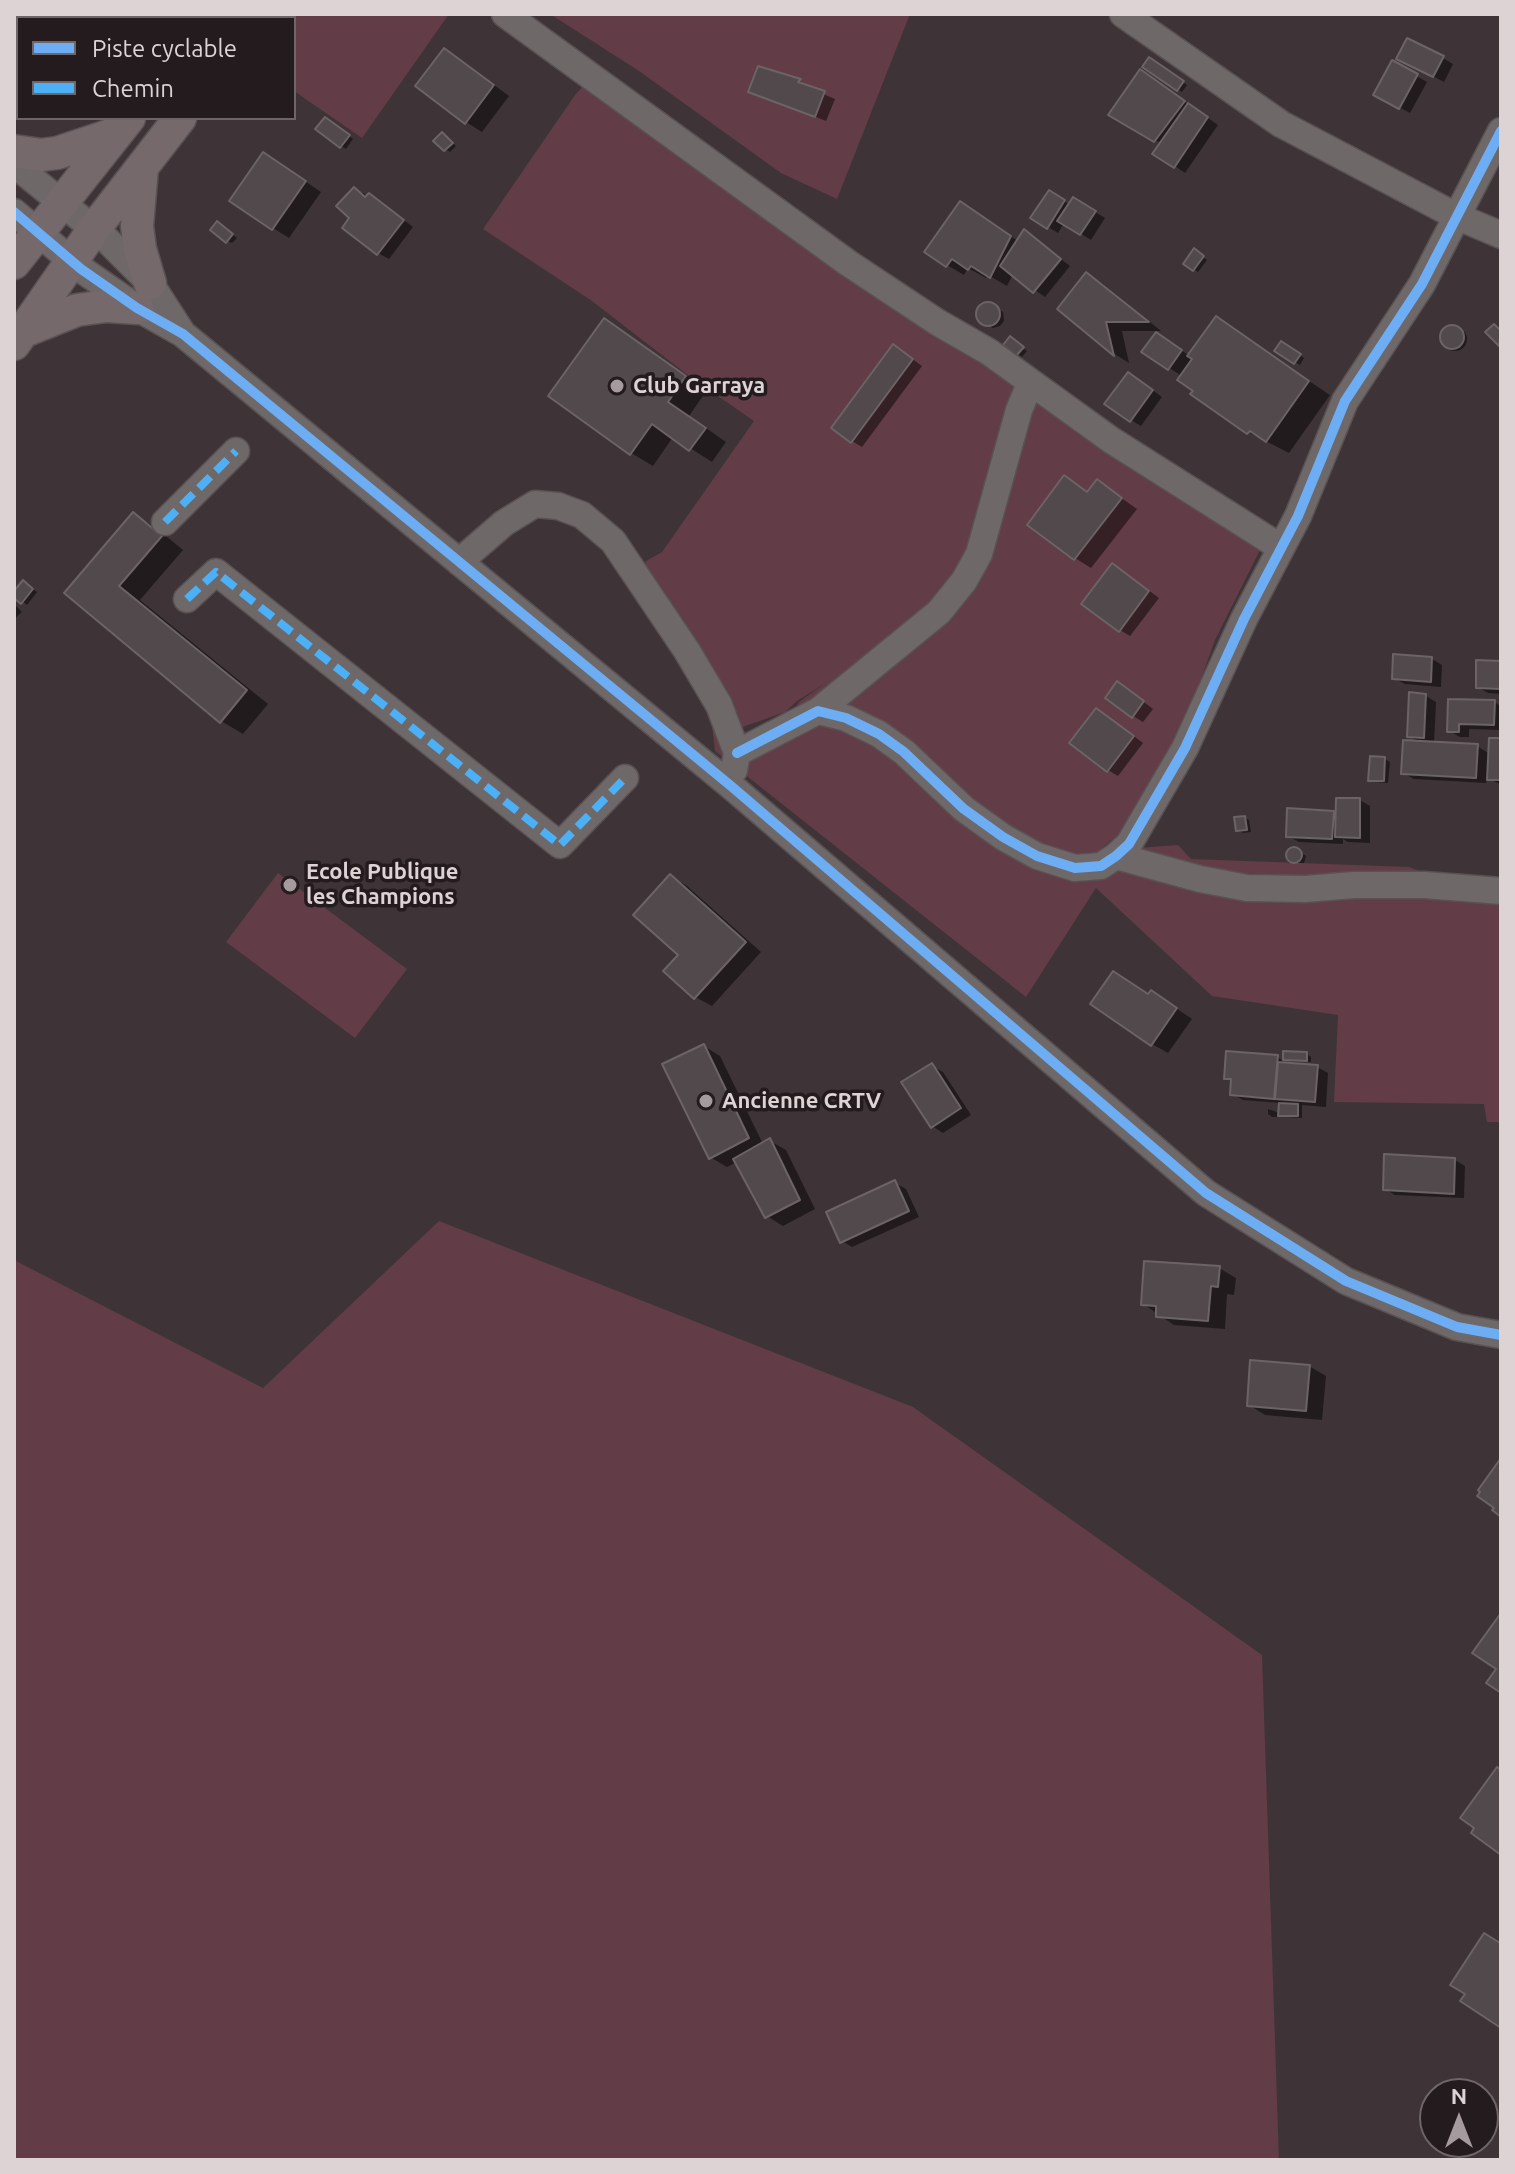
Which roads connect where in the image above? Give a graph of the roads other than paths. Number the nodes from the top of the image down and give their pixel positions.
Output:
1 (505, 14) edge
2 (1123, 14) edge
3 (178, 120) edge
4 (123, 126) edge
5 (1501, 131) edge
6 (14, 151) edge
7 (14, 164) edge
8 (143, 166) junction
9 (62, 201) junction
10 (1456, 216) junction
11 (25, 223) edge
12 (94, 229) junction
13 (1501, 235) edge
14 (71, 262) junction
15 (14, 263) edge
16 (143, 296) junction
17 (18, 338) edge
18 (1030, 384) junction
19 (236, 451) dead end
20 (165, 522) dead end
21 (1280, 547) junction
22 (459, 562) junction
23 (187, 599) dead end
24 (818, 711) junction
25 (737, 753) junction
26 (625, 778) dead end
27 (731, 786) junction
28 (1116, 856) junction
29 (1501, 891) edge
30 (1501, 1335) edge

1 - 18 street
2 - 10 street
3 - 8 main road
4 - 6 main road
4 - 9 main road
5 - 10 street
7 - 9 street
8 - 12 main road
8 - 16 main road
9 - 11 main road
9 - 12 street
10 - 13 street
10 - 21 street
11 - 14 street
11 - 15 main road
12 - 14 main road
12 - 16 street
14 - 16 street
14 - 17 main road
16 - 17 main road
16 - 22 street
18 - 21 street
18 - 24 street
19 - 20 street
21 - 28 street
22 - 25 street
22 - 27 street
23 - 26 street
24 - 25 street
24 - 28 street
25 - 27 street
27 - 30 street
28 - 29 street

